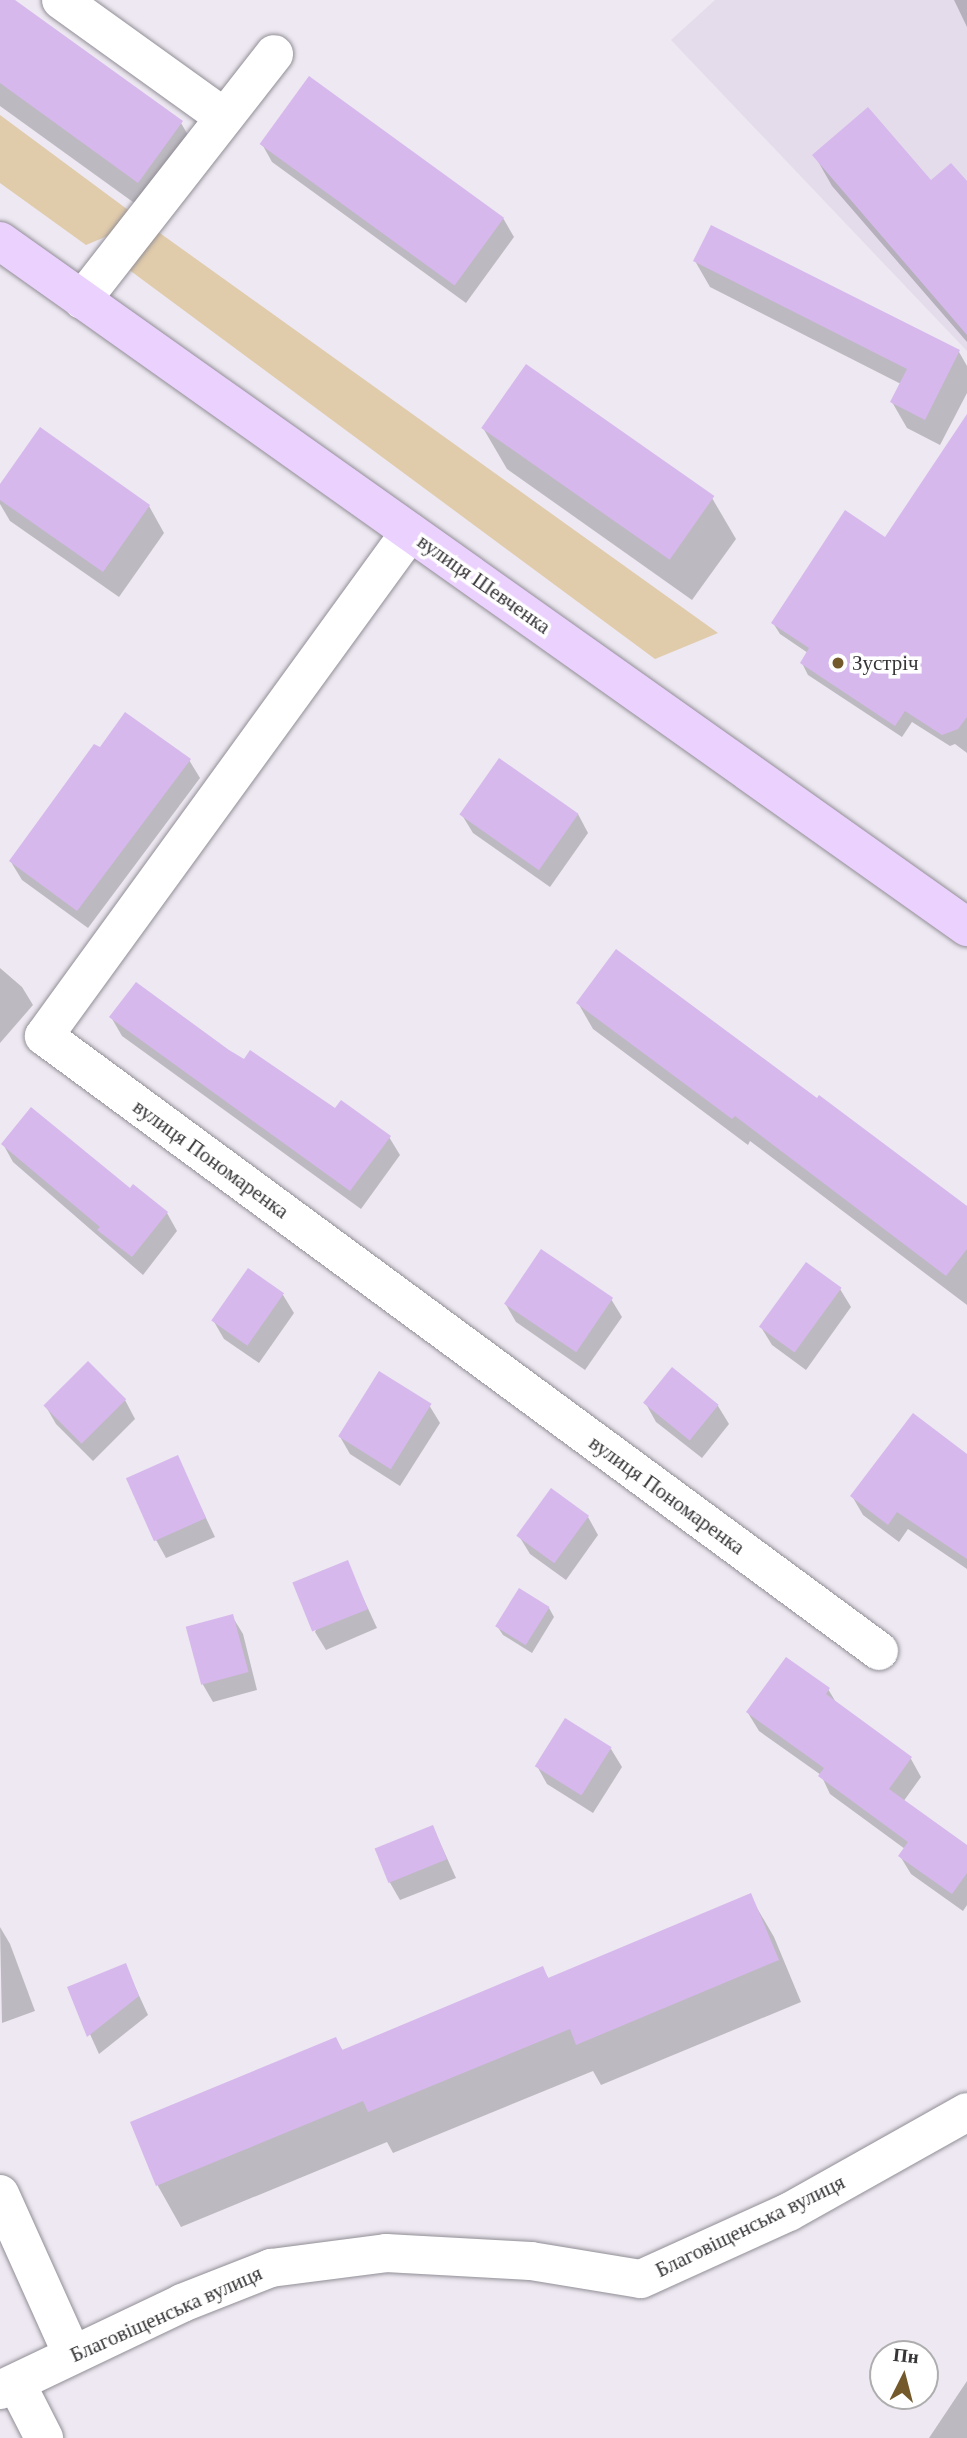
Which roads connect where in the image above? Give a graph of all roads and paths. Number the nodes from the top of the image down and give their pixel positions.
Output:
1 (61, 0) edge
2 (274, 54) dead end
3 (224, 117) junction
4 (0, 241) edge
5 (82, 299) junction
6 (410, 532) junction
7 (967, 927) edge
8 (879, 1651) dead end
9 (967, 2112) edge
10 (0, 2194) edge
11 (72, 2354) junction
12 (8, 2386) edge
13 (44, 2438) edge

1 - 3 street
2 - 3 street
3 - 5 street
4 - 5 main road, вулиця Шевченка
5 - 6 main road, вулиця Шевченка
6 - 7 main road, вулиця Шевченка
6 - 8 street, вулиця Пономаренка
9 - 11 street, Благовіщенська вулиця
10 - 11 street
11 - 12 street, Благовіщенська вулиця
12 - 13 street

